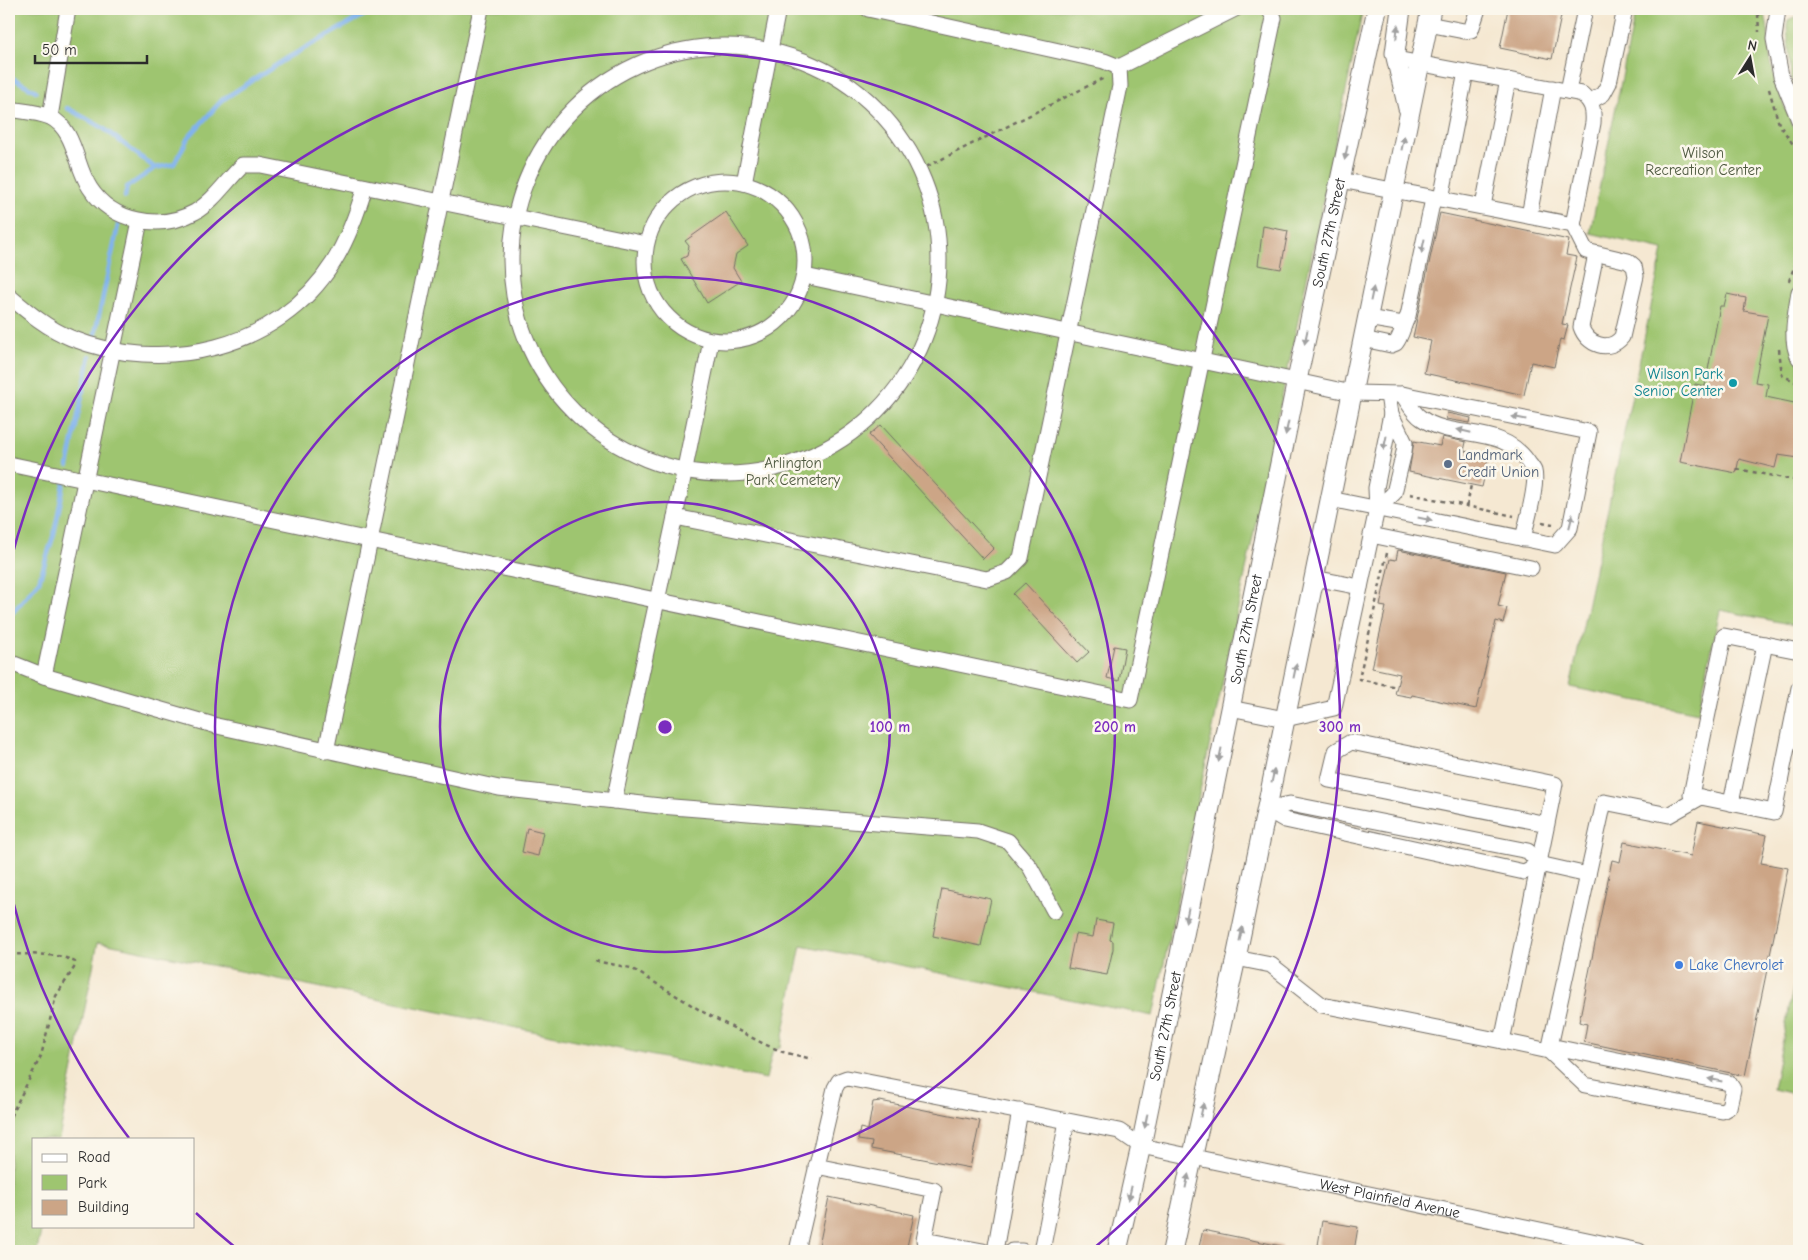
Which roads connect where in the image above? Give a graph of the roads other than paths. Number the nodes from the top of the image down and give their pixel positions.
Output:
1 (68, 9) edge
2 (481, 9) edge
3 (778, 9) edge
4 (868, 9) edge
5 (1235, 9) edge
6 (1269, 9) edge
7 (1377, 9) edge
8 (1400, 9) edge
9 (1478, 9) edge
10 (1585, 9) edge
11 (1625, 9) edge
12 (1778, 9) edge
13 (1429, 16) edge
14 (770, 50) junction
15 (1396, 59) junction
16 (1420, 63) junction
17 (1119, 67) junction
18 (1466, 72) junction
19 (1508, 80) junction
20 (1553, 88) junction
21 (1568, 91) junction
22 (1591, 101) junction
23 (9, 109) edge
24 (1409, 114) junction
25 (50, 117) junction
26 (1799, 120) edge
27 (1340, 180) junction
28 (744, 183) junction
29 (365, 187) junction
30 (1394, 190) junction
31 (1437, 199) junction
32 (440, 202) junction
33 (1483, 206) junction
34 (1529, 216) junction
35 (514, 217) junction
36 (140, 221) junction
37 (1573, 225) junction
38 (646, 244) junction
39 (1596, 254) junction
40 (805, 276) junction
41 (1799, 292) edge
42 (9, 296) edge
43 (936, 304) junction
44 (1367, 318) junction
45 (1403, 324) junction
46 (1068, 332) junction
47 (1363, 339) junction
48 (711, 341) junction
49 (113, 352) junction
50 (1799, 358) edge
51 (1202, 359) junction
52 (1297, 380) junction
53 (1352, 393) junction
54 (1395, 395) junction
55 (1391, 414) junction
56 (9, 464) edge
57 (684, 471) junction
58 (86, 480) junction
59 (1330, 499) junction
60 (1377, 509) junction
61 (675, 516) junction
62 (1372, 535) junction
63 (370, 539) junction
64 (1530, 540) junction
65 (1314, 578) junction
66 (1360, 587) junction
67 (657, 600) junction
68 (1765, 644) junction
69 (1799, 651) edge
70 (9, 662) edge
71 (44, 676) junction
72 (1799, 688) edge
73 (1230, 708) junction
74 (1285, 719) junction
75 (326, 752) junction
76 (1701, 797) junction
77 (614, 801) junction
78 (1731, 803) junction
79 (1266, 809) junction
80 (1547, 824) junction
81 (1539, 864) junction
82 (1588, 875) junction
83 (1054, 911) dead end
84 (1236, 958) junction
85 (1502, 1041) junction
86 (1550, 1048) junction
87 (1020, 1111) junction
88 (1067, 1121) junction
89 (1141, 1146) junction
90 (1192, 1157) junction
91 (816, 1166) junction
92 (1118, 1250) edge
93 (797, 1251) edge
94 (983, 1251) edge
95 (995, 1251) edge
96 (1012, 1251) edge
97 (1022, 1251) edge
98 (1042, 1251) edge
99 (1172, 1251) edge
100 (1639, 1251) edge

1 - 25 street
2 - 32 street
3 - 14 street
4 - 17 street
5 - 17 street
6 - 51 street
7 -> 27 main road, South 27th Street
15 -> 8 main road
9 - 13 street
10 - 21 street
11 - 22 street
12 - 26 street
13 - 16 main road
14 - 28 street
14 - 35 street
14 - 43 street
15 - 16 street
15 - 24 main road
16 - 18 street
16 - 24 main road
17 - 46 street
18 - 19 street
18 - 31 street
19 - 20 street
19 - 33 street
20 - 21 street
20 - 34 street
21 - 22 street
22 - 37 street
23 - 25 street
30 -> 24 main road
25 - 36 street
27 - 30 street
27 -> 52 main road, South 27th Street
28 - 38 street
28 - 40 street
29 - 32 street
29 - 36 street
29 - 49 street
30 - 31 street
44 -> 30 main road
31 - 33 street
31 -> 45 street
32 - 35 street
32 - 63 street
33 - 34 street
34 - 37 street
35 - 38 street
35 - 57 street
36 - 49 street
37 - 39 street
38 - 48 street
39 - 39 street
40 - 43 street
40 - 48 street
41 - 50 street
42 - 49 street
43 - 46 street
43 - 57 street
44 - 45 street
44 - 47 main road
45 - 47 street
46 - 51 street
46 - 61 street
47 - 53 main road
48 - 57 street
49 - 58 street
51 - 52 street
51 - 67 street
52 - 53 street
52 -> 73 main road, South 27th Street
53 - 54 street
53 - 59 main road
54 - 55 street
64 -> 54 street
64 -> 54 street
55 -> 60 street
55 - 60 street
56 - 58 street
57 - 61 street
58 - 63 street
58 - 71 street
59 - 60 street
59 - 65 main road
60 - 62 street
60 -> 64 street
61 - 67 street
62 - 64 street
62 - 66 street
63 - 67 street
63 - 75 street
65 - 66 street
74 -> 65 main road
66 - 74 street
67 - 77 street
68 - 69 street
68 - 76 street
68 - 78 street
70 - 71 street
71 - 75 street
72 - 78 street
73 - 74 street
73 -> 89 main road, South 27th Street
79 -> 74 main road
75 - 77 street
76 - 78 street
76 - 82 street
77 - 83 street
79 - 81 street
79 - 81 street
84 -> 79 main road
80 - 80 street
80 - 81 street
81 - 82 street
81 - 85 street
82 - 86 street
84 - 85 street
90 -> 84 main road
85 - 86 street
86 -> 86 street
87 - 88 street
87 - 91 street
87 - 95 street
88 - 89 street
88 - 98 street
89 - 90 street, West Plainfield Avenue
89 -> 92 main road, South 27th Street
99 -> 90 main road
90 - 100 street, West Plainfield Avenue
91 - 93 street
91 - 94 street
96 - 97 street

